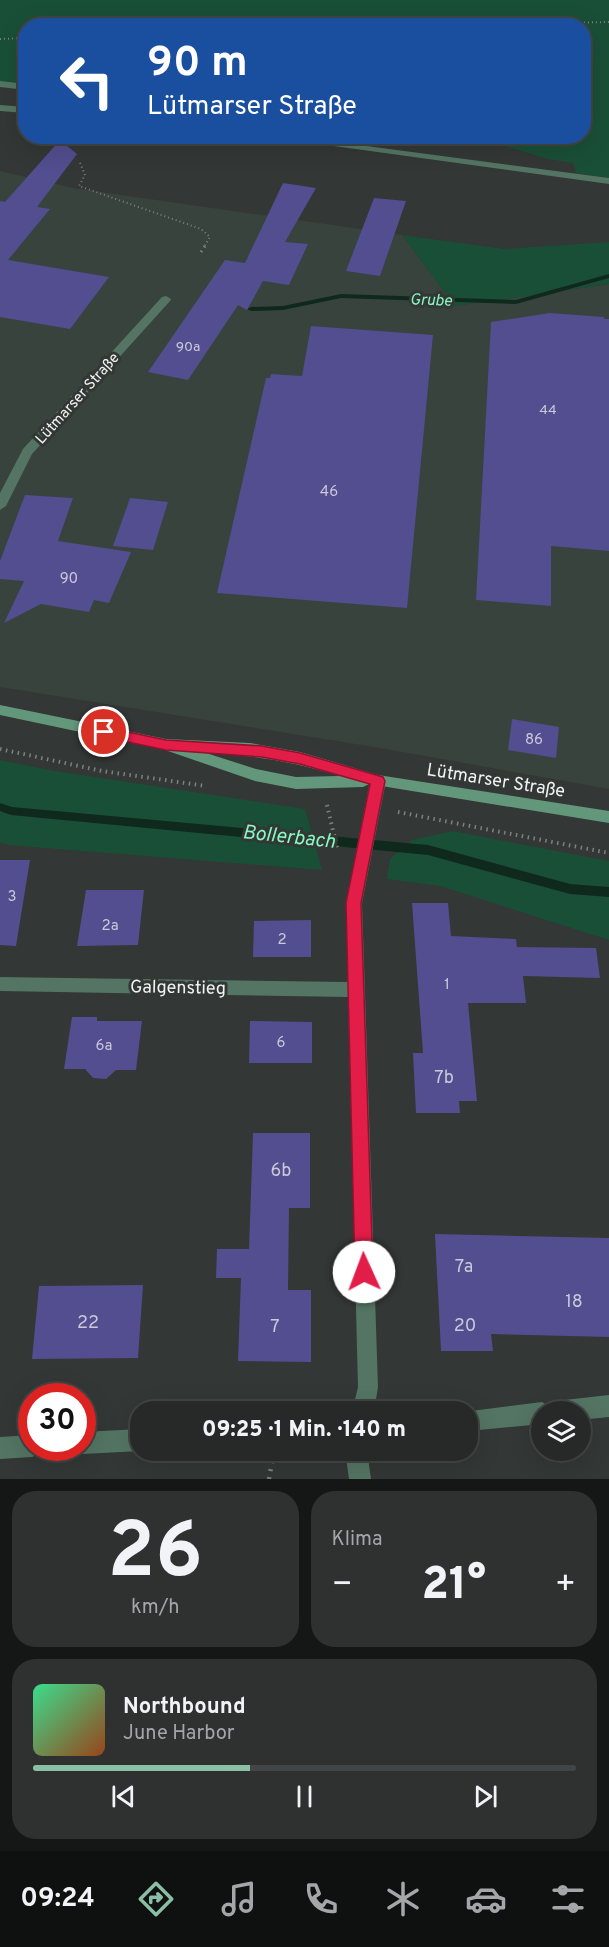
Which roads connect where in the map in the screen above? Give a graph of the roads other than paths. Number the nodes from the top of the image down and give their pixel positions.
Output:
1 (0, 84) edge
2 (18, 86) edge
3 (0, 108) edge
4 (18, 109) edge
5 (326, 144) edge
6 (609, 181) edge
7 (166, 299) dead end
8 (0, 506) edge
9 (0, 710) edge
10 (166, 745) junction
11 (378, 781) junction
12 (609, 817) edge
13 (0, 984) edge
14 (357, 990) junction
15 (365, 1401) edge
16 (609, 1406) edge
17 (591, 1408) edge
18 (531, 1414) edge
19 (478, 1419) edge
20 (130, 1441) edge
21 (96, 1442) edge
22 (18, 1447) edge
23 (0, 1448) edge
24 (358, 1461) edge
25 (360, 1479) edge

1 - 2 street
3 - 4 street
5 - 6 street
7 - 8 street, Lütmarser Straße
9 - 10 main road, Lütmarser Straße
10 - 11 main road, Lütmarser Straße
10 - 11 main road, Lütmarser Straße
11 - 12 main road, Lütmarser Straße
11 - 14 street
13 - 14 street, Galgenstieg
14 - 15 street
16 - 17 street
18 - 19 street
20 - 21 street
22 - 23 street
24 - 25 street

